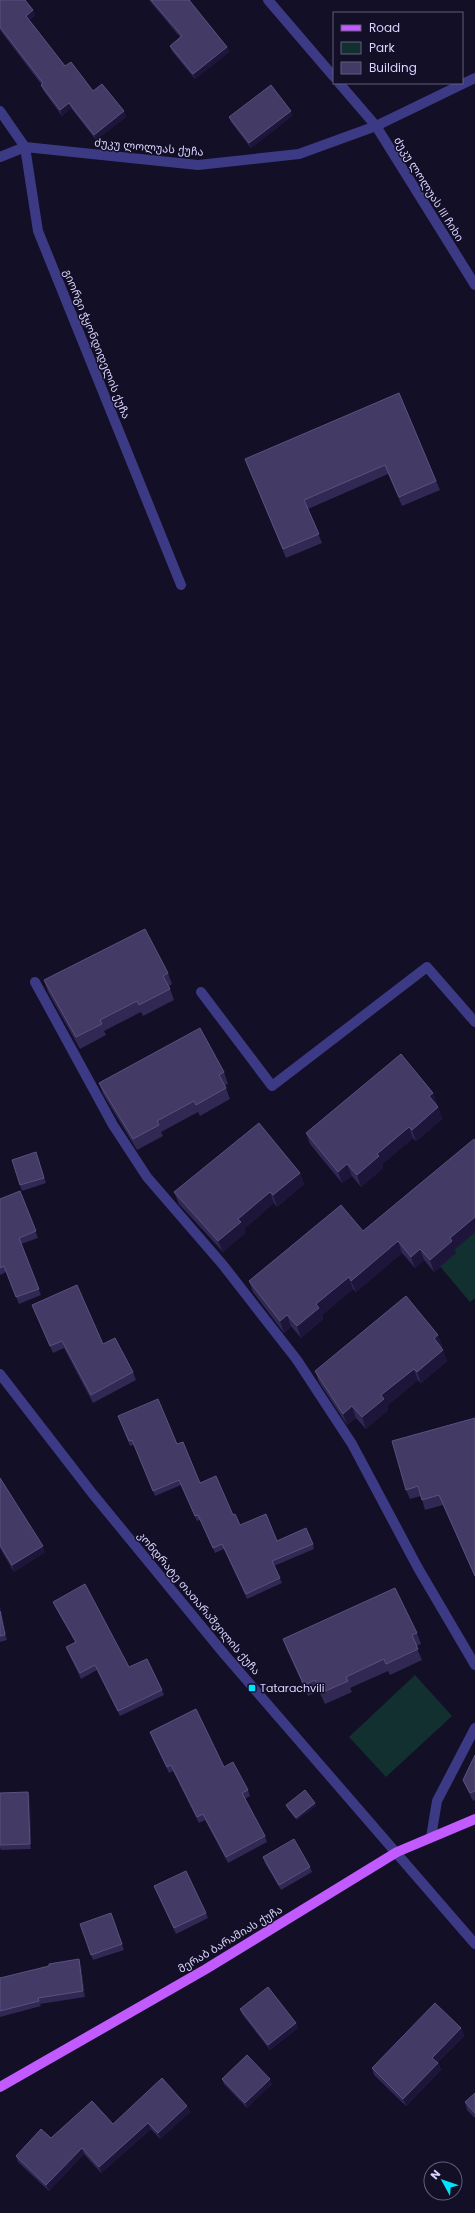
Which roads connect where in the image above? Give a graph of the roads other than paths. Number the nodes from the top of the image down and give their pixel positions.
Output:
1 (268, 0) edge
2 (333, 76) edge
3 (475, 78) edge
4 (340, 84) edge
5 (463, 84) edge
6 (463, 84) edge
7 (0, 111) edge
8 (376, 126) junction
9 (25, 147) junction
10 (0, 157) edge
11 (475, 285) edge
12 (182, 586) dead end
13 (35, 982) dead end
14 (201, 992) dead end
15 (475, 1022) edge
16 (0, 1374) edge
17 (3, 1384) edge
18 (475, 1665) edge
19 (475, 1728) edge
20 (475, 1819) edge
21 (431, 1837) junction
22 (400, 1856) junction
23 (475, 1944) edge
24 (0, 2087) edge

1 - 2 street
3 - 6 street, ძუკუ ლოლუას ქუჩა
4 - 8 street, ძუკუ ლოლუას III ჩიხი
5 - 8 street, ძუკუ ლოლუას ქუჩა
7 - 9 street, გიორგი ჭყონდიდელის ქუჩა
8 - 9 street, ძუკუ ლოლუას ქუჩა
8 - 11 street, ძუკუ ლოლუას III ჩიხი
9 - 10 street, ძუკუ ლოლუას ქუჩა
9 - 12 street, გიორგი ჭყონდიდელის ქუჩა
13 - 18 street
14 - 15 street
16 - 17 street, კონდრატე თათარაშვილის ქუჩა
17 - 22 street, კონდრატე თათარაშვილის ქუჩა
19 - 21 street
20 - 21 main road, მერაბ ბარამიას ქუჩა
21 - 22 main road, მერაბ ბარამიას ქუჩა
22 - 23 street, კონდრატე თათარაშვილის ქუჩა
22 - 24 main road, მერაბ ბარამიას ქუჩა

